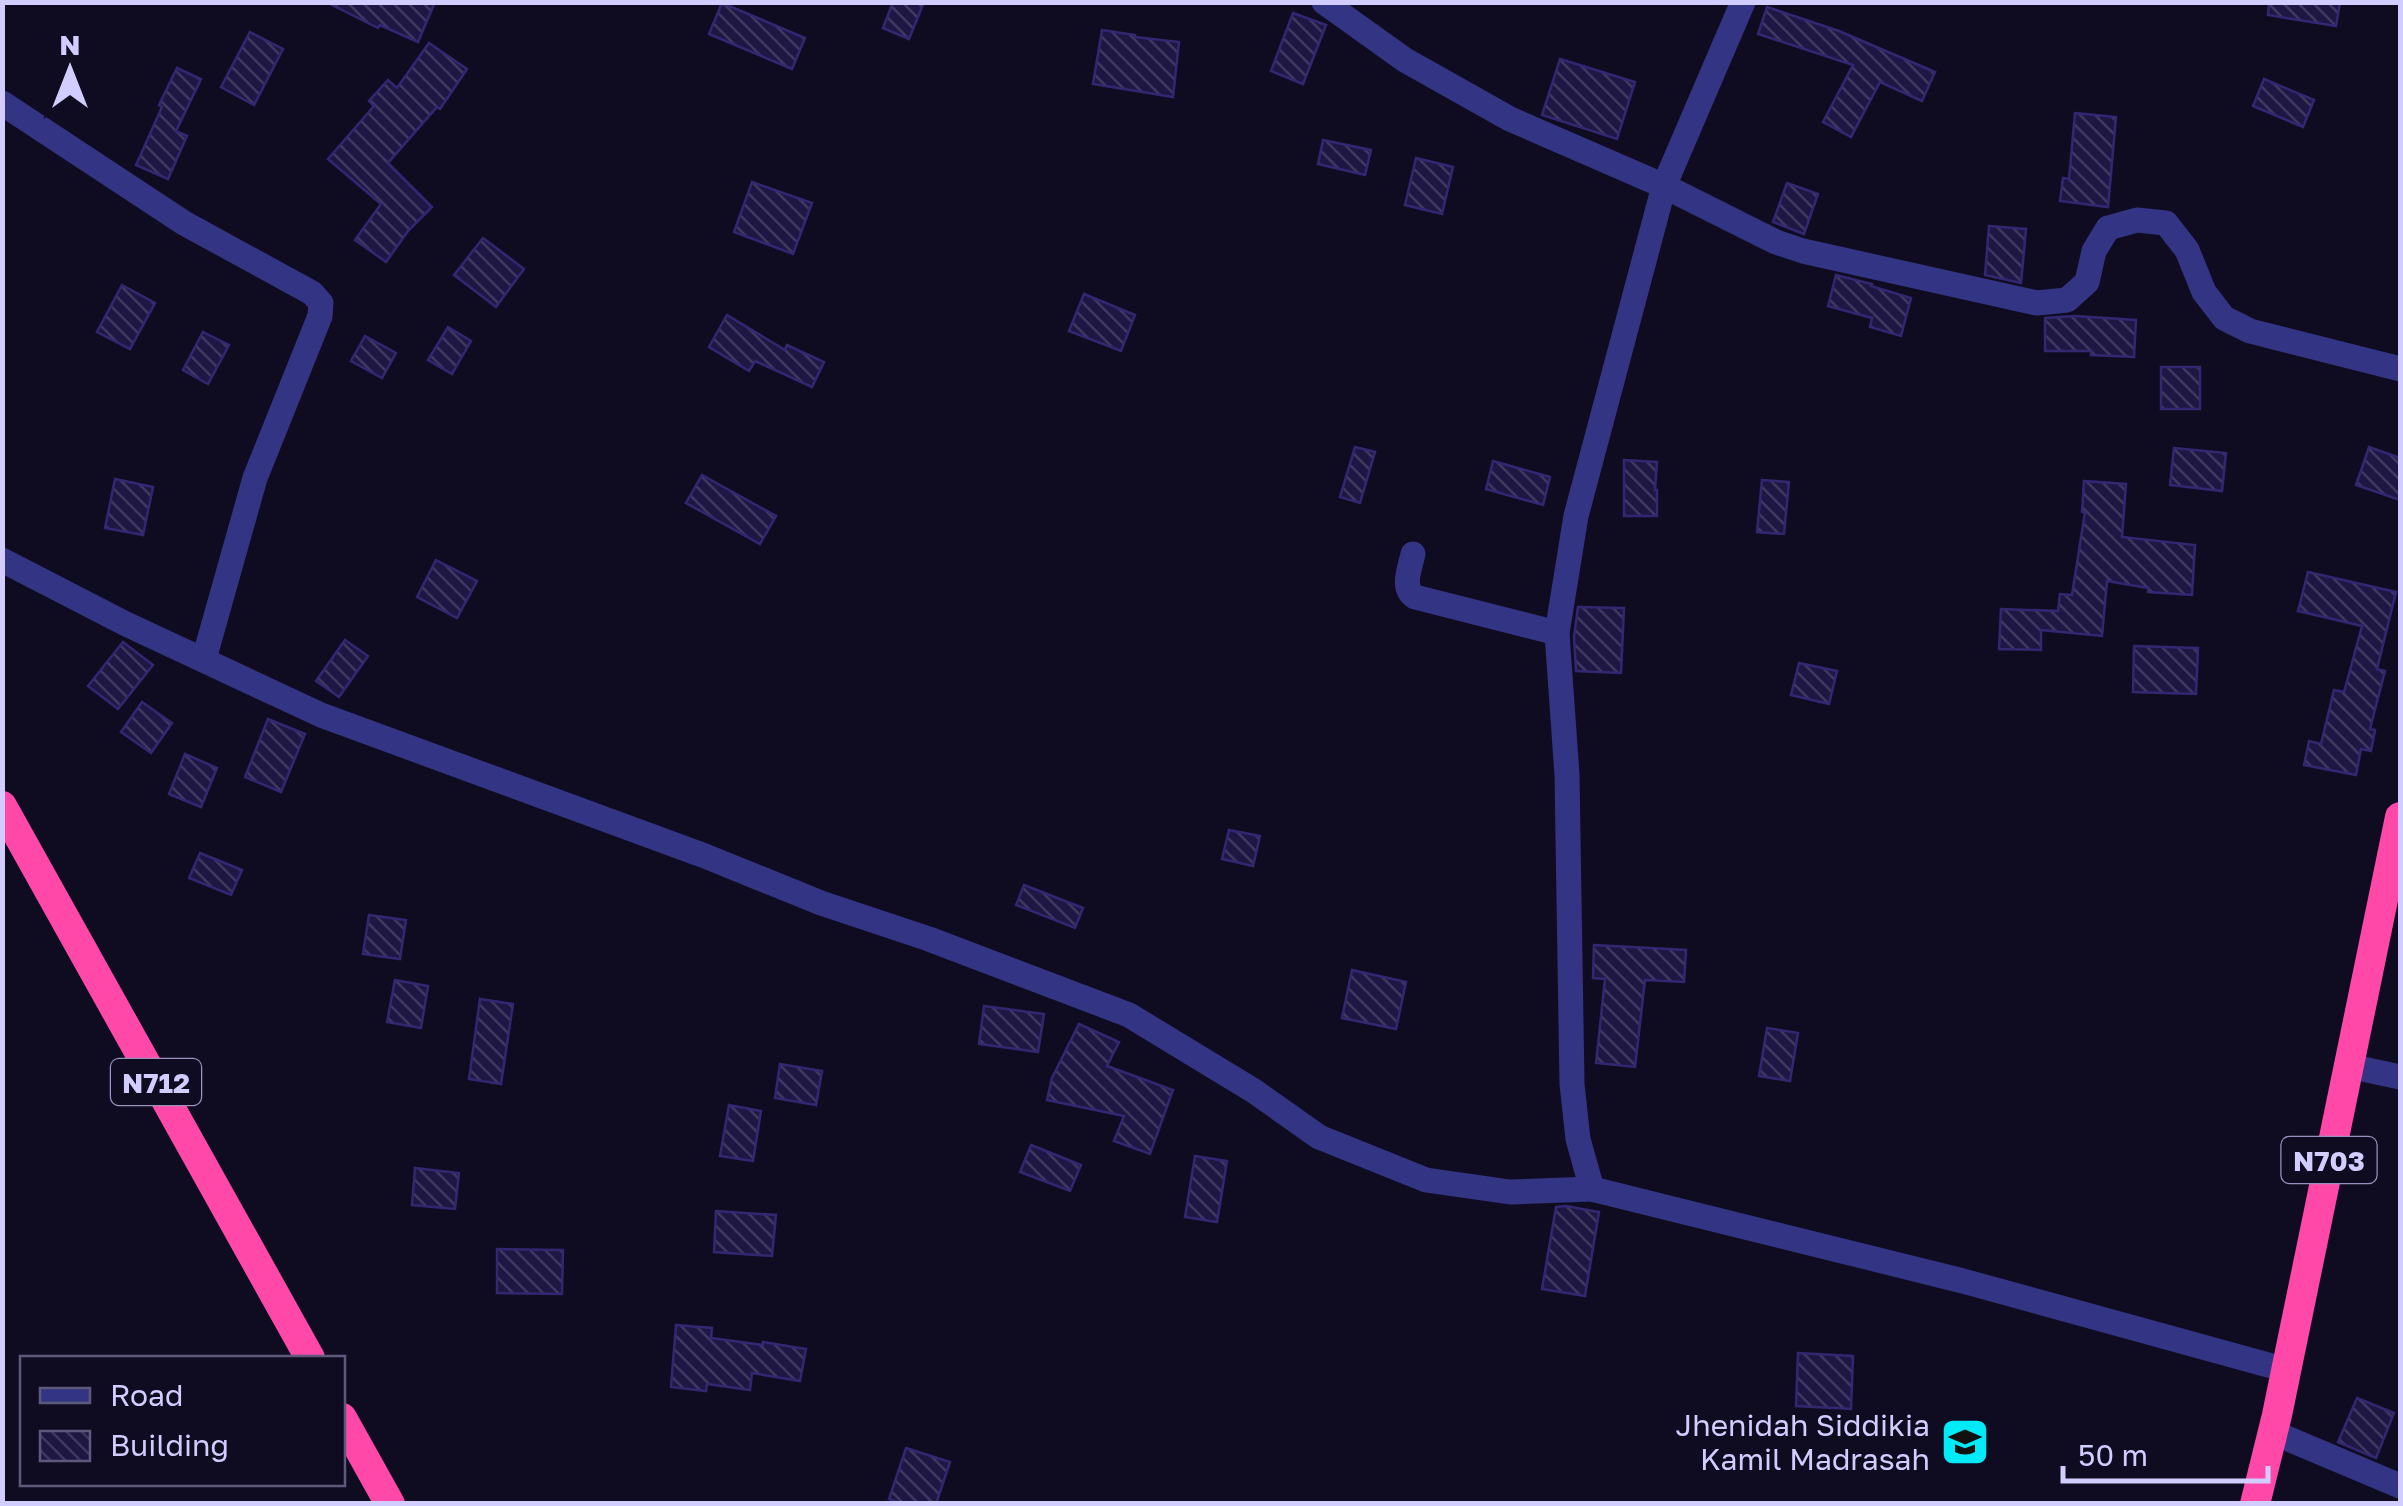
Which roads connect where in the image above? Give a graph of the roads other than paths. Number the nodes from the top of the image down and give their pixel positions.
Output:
1 (1324, 2) edge
2 (1743, 2) edge
3 (2, 103) edge
4 (1664, 186) junction
5 (2400, 368) edge
6 (1413, 554) dead end
7 (2, 560) edge
8 (1557, 633) junction
9 (204, 658) junction
10 (2, 806) edge
11 (2400, 817) edge
12 (2349, 1066) junction
13 (2400, 1077) edge
14 (1592, 1189) junction
15 (309, 1356) edge
16 (2286, 1370) junction
17 (345, 1423) edge
18 (2272, 1432) junction
19 (2400, 1486) edge
20 (390, 1504) edge
21 (2255, 1504) edge

1 - 4 street
2 - 4 street
3 - 9 street
4 - 5 street
4 - 8 street
6 - 8 street
7 - 9 street
8 - 14 street
9 - 14 street
10 - 15 highway, N712
11 - 12 highway, N703
12 - 13 street
12 - 16 highway, N703
14 - 16 street
16 - 18 highway, N703
17 - 20 highway
18 - 19 street
18 - 21 highway, N703

